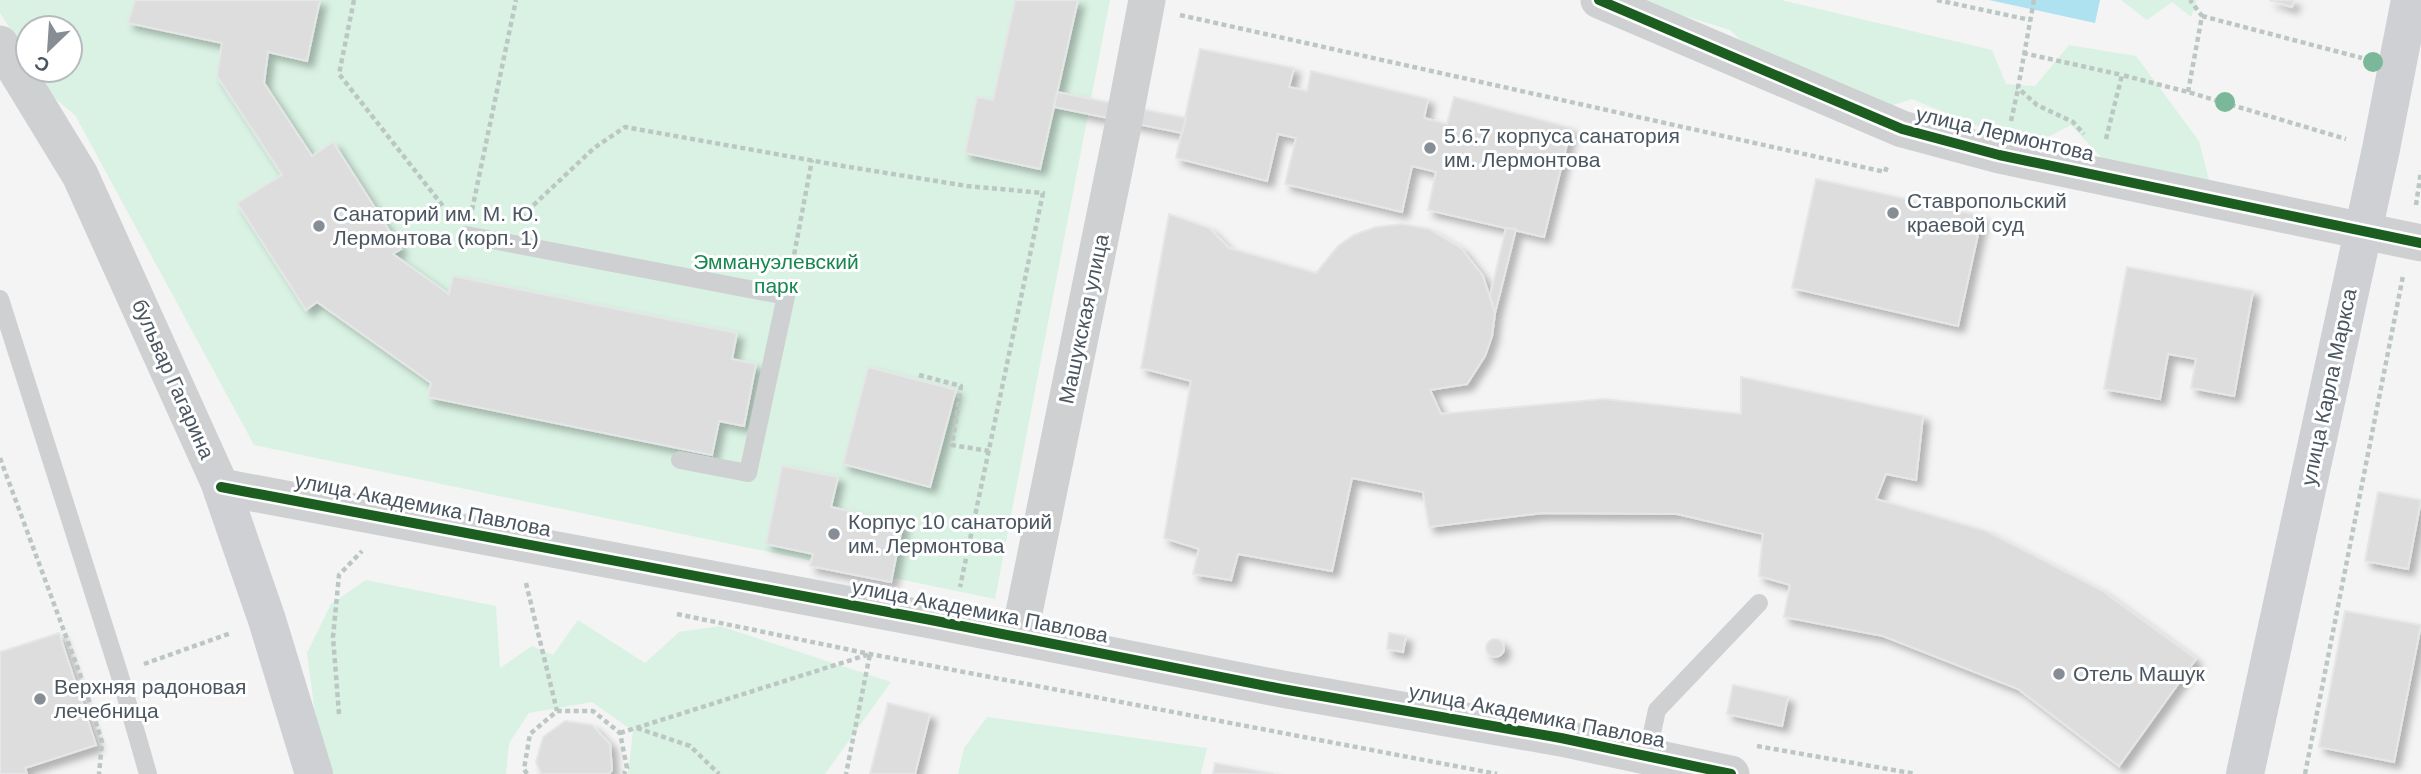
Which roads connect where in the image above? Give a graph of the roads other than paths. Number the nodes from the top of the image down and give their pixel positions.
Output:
1 (1599, 0) edge
2 (2410, 0) edge
3 (1146, 3) edge
4 (0, 44) edge
5 (2364, 230) junction
6 (466, 235) road end
7 (2416, 242) edge
8 (0, 299) edge
9 (680, 460) dead end
10 (221, 487) junction
11 (1759, 603) dead end
12 (1019, 637) junction
13 (1647, 756) junction
14 (148, 774) edge
15 (314, 774) edge
16 (1731, 774) edge
17 (2245, 774) edge

1 - 5 street, улица Лермонтова
2 - 5 street, улица Карла Маркса
3 - 12 street, Машукская улица
4 - 10 street, бульвар Гагарина
5 - 7 street, улица Лермонтова
5 - 17 street, улица Карла Маркса
6 - 9 lane
8 - 14 lane
10 - 12 street, улица Академика Павлова
10 - 15 street, бульвар Гагарина
11 - 13 lane
12 - 13 street, улица Академика Павлова
13 - 16 street, улица Академика Павлова

